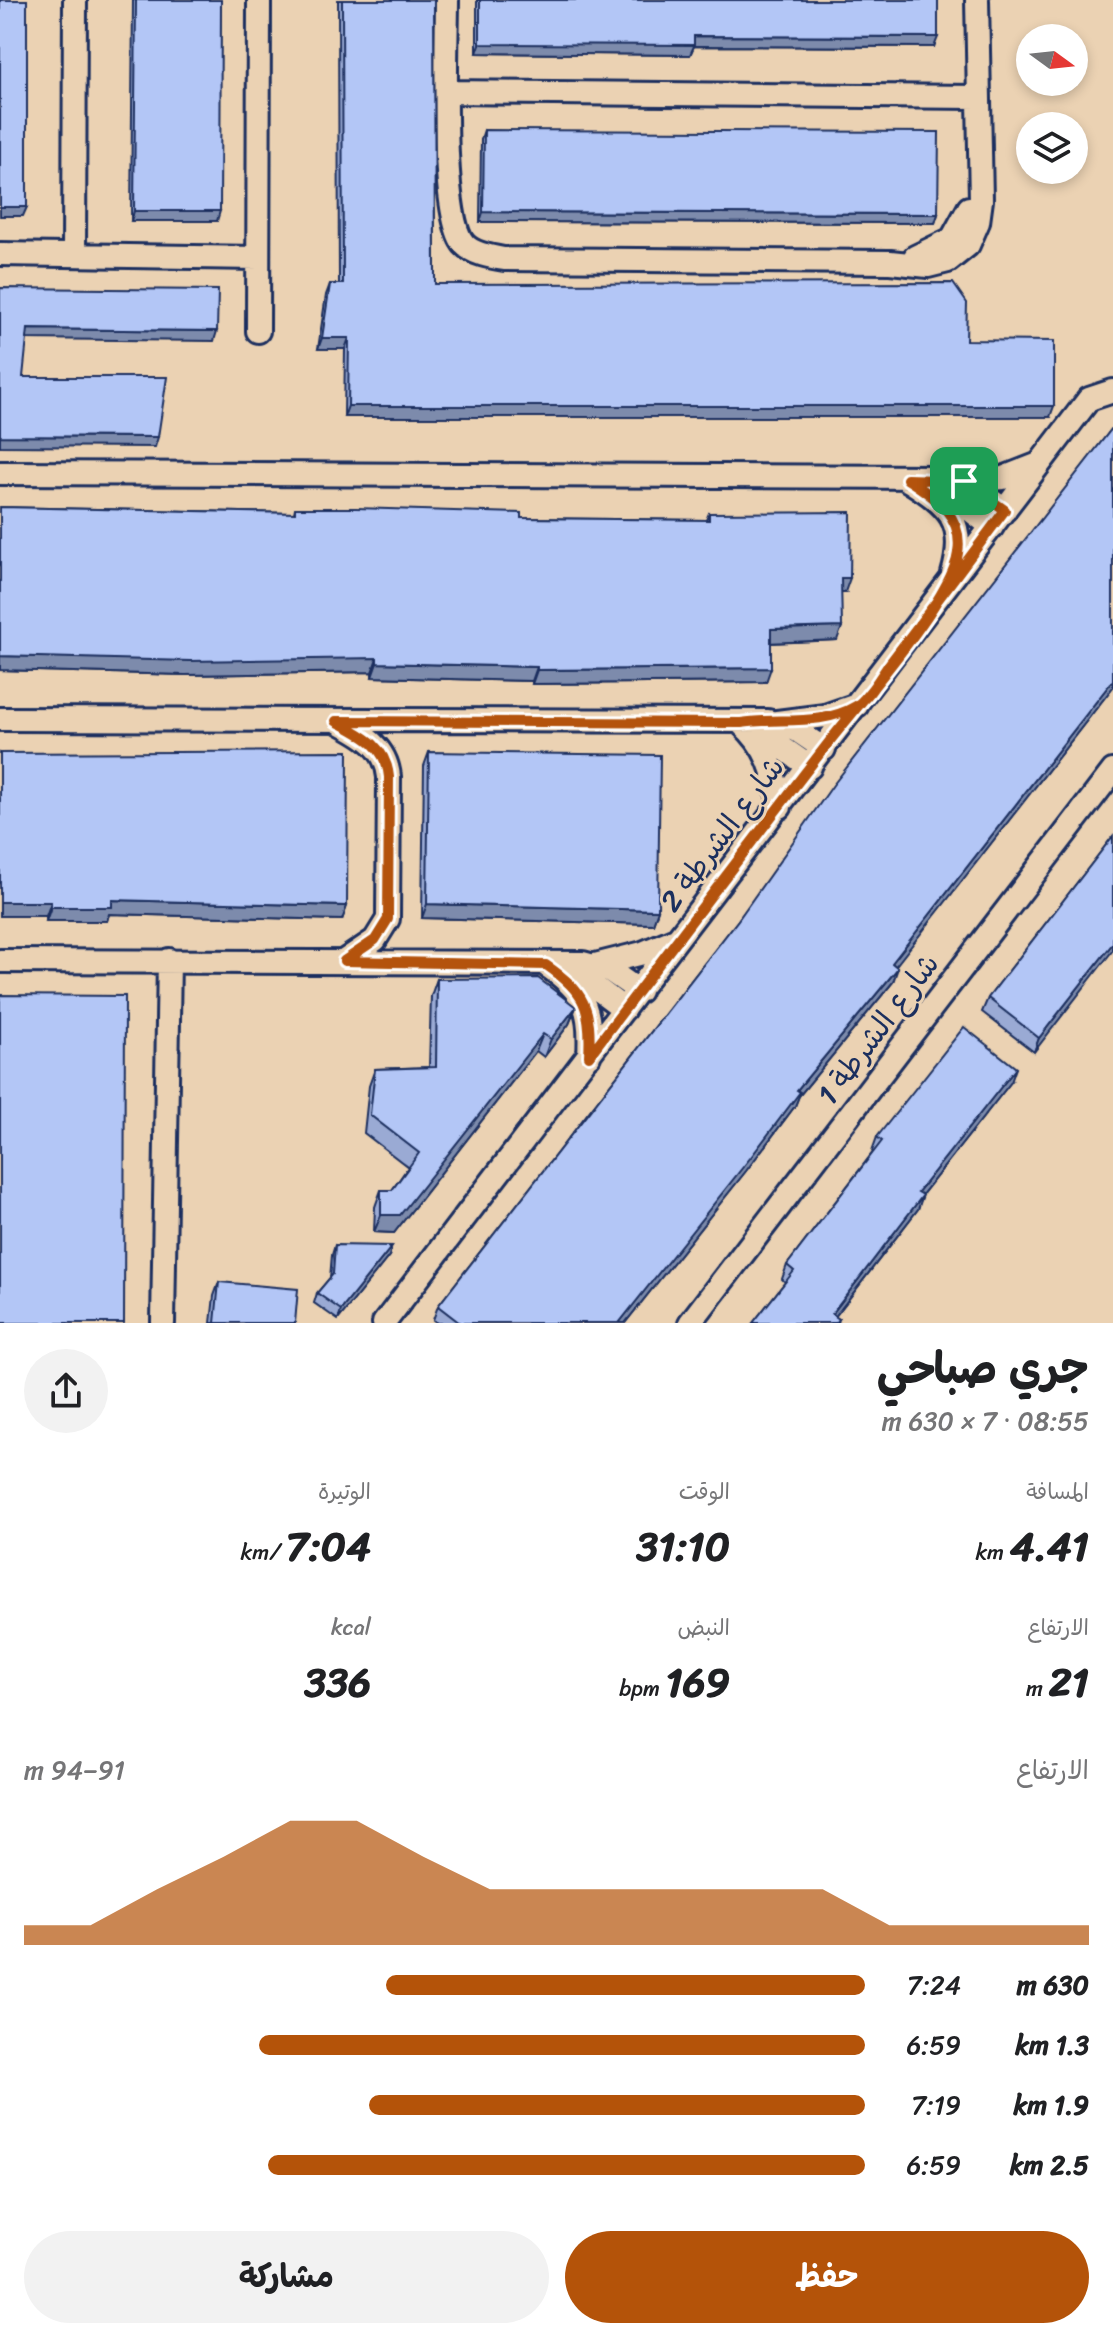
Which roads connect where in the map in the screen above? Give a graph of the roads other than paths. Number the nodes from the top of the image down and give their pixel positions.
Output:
1 (75, 0) edge
2 (259, 0) edge
3 (447, 0) edge
4 (977, 0) edge
5 (448, 92) junction
6 (978, 97) junction
7 (0, 254) edge
8 (74, 255) junction
9 (258, 258) junction
10 (258, 331) dead end
11 (1113, 391) edge
12 (1040, 464) junction
13 (5, 475) edge
14 (907, 479) junction
15 (930, 479) junction
16 (964, 481) junction
17 (999, 518) junction
18 (950, 584) junction
19 (858, 705) junction
20 (0, 719) edge
21 (336, 721) junction
22 (771, 722) junction
23 (741, 723) junction
24 (817, 758) junction
25 (1113, 771) edge
26 (780, 807) junction
27 (681, 937) junction
28 (169, 960) junction
29 (0, 961) edge
30 (344, 961) junction
31 (555, 965) junction
32 (595, 965) junction
33 (639, 991) junction
34 (624, 1009) junction
35 (589, 1056) junction
36 (390, 1321) edge
37 (163, 1323) edge
38 (690, 1323) edge

1 - 8 street
2 - 9 street
3 - 5 street
4 - 6 street
5 - 6 street
5 - 6 street
7 - 8 street
8 - 9 street
9 - 10 street
11 - 12 street, شارع الشرطة 2
12 - 16 street
12 - 17 street, شارع الشرطة 2
13 - 14 street
14 - 15 street
14 - 18 street
15 - 16 street
15 - 17 street
16 - 17 street
17 - 18 street, شارع الشرطة 2
18 - 19 street, شارع الشرطة 2
19 - 22 street
19 - 24 street, شارع الشرطة 2
20 - 21 street
21 - 23 street
21 - 30 street
22 - 23 street
22 - 24 street
23 - 24 street
23 - 26 street
24 - 26 street, شارع الشرطة 2
25 - 38 street, شارع الشرطة 1
26 - 27 street, شارع الشرطة 2
27 - 32 street
27 - 33 street, شارع الشرطة 2
28 - 29 street
28 - 30 street
28 - 37 street
30 - 31 street
31 - 32 street
31 - 34 street
31 - 35 street
32 - 33 street
33 - 34 street, شارع الشرطة 2
34 - 35 street, شارع الشرطة 2
35 - 36 street, شارع الشرطة 2

